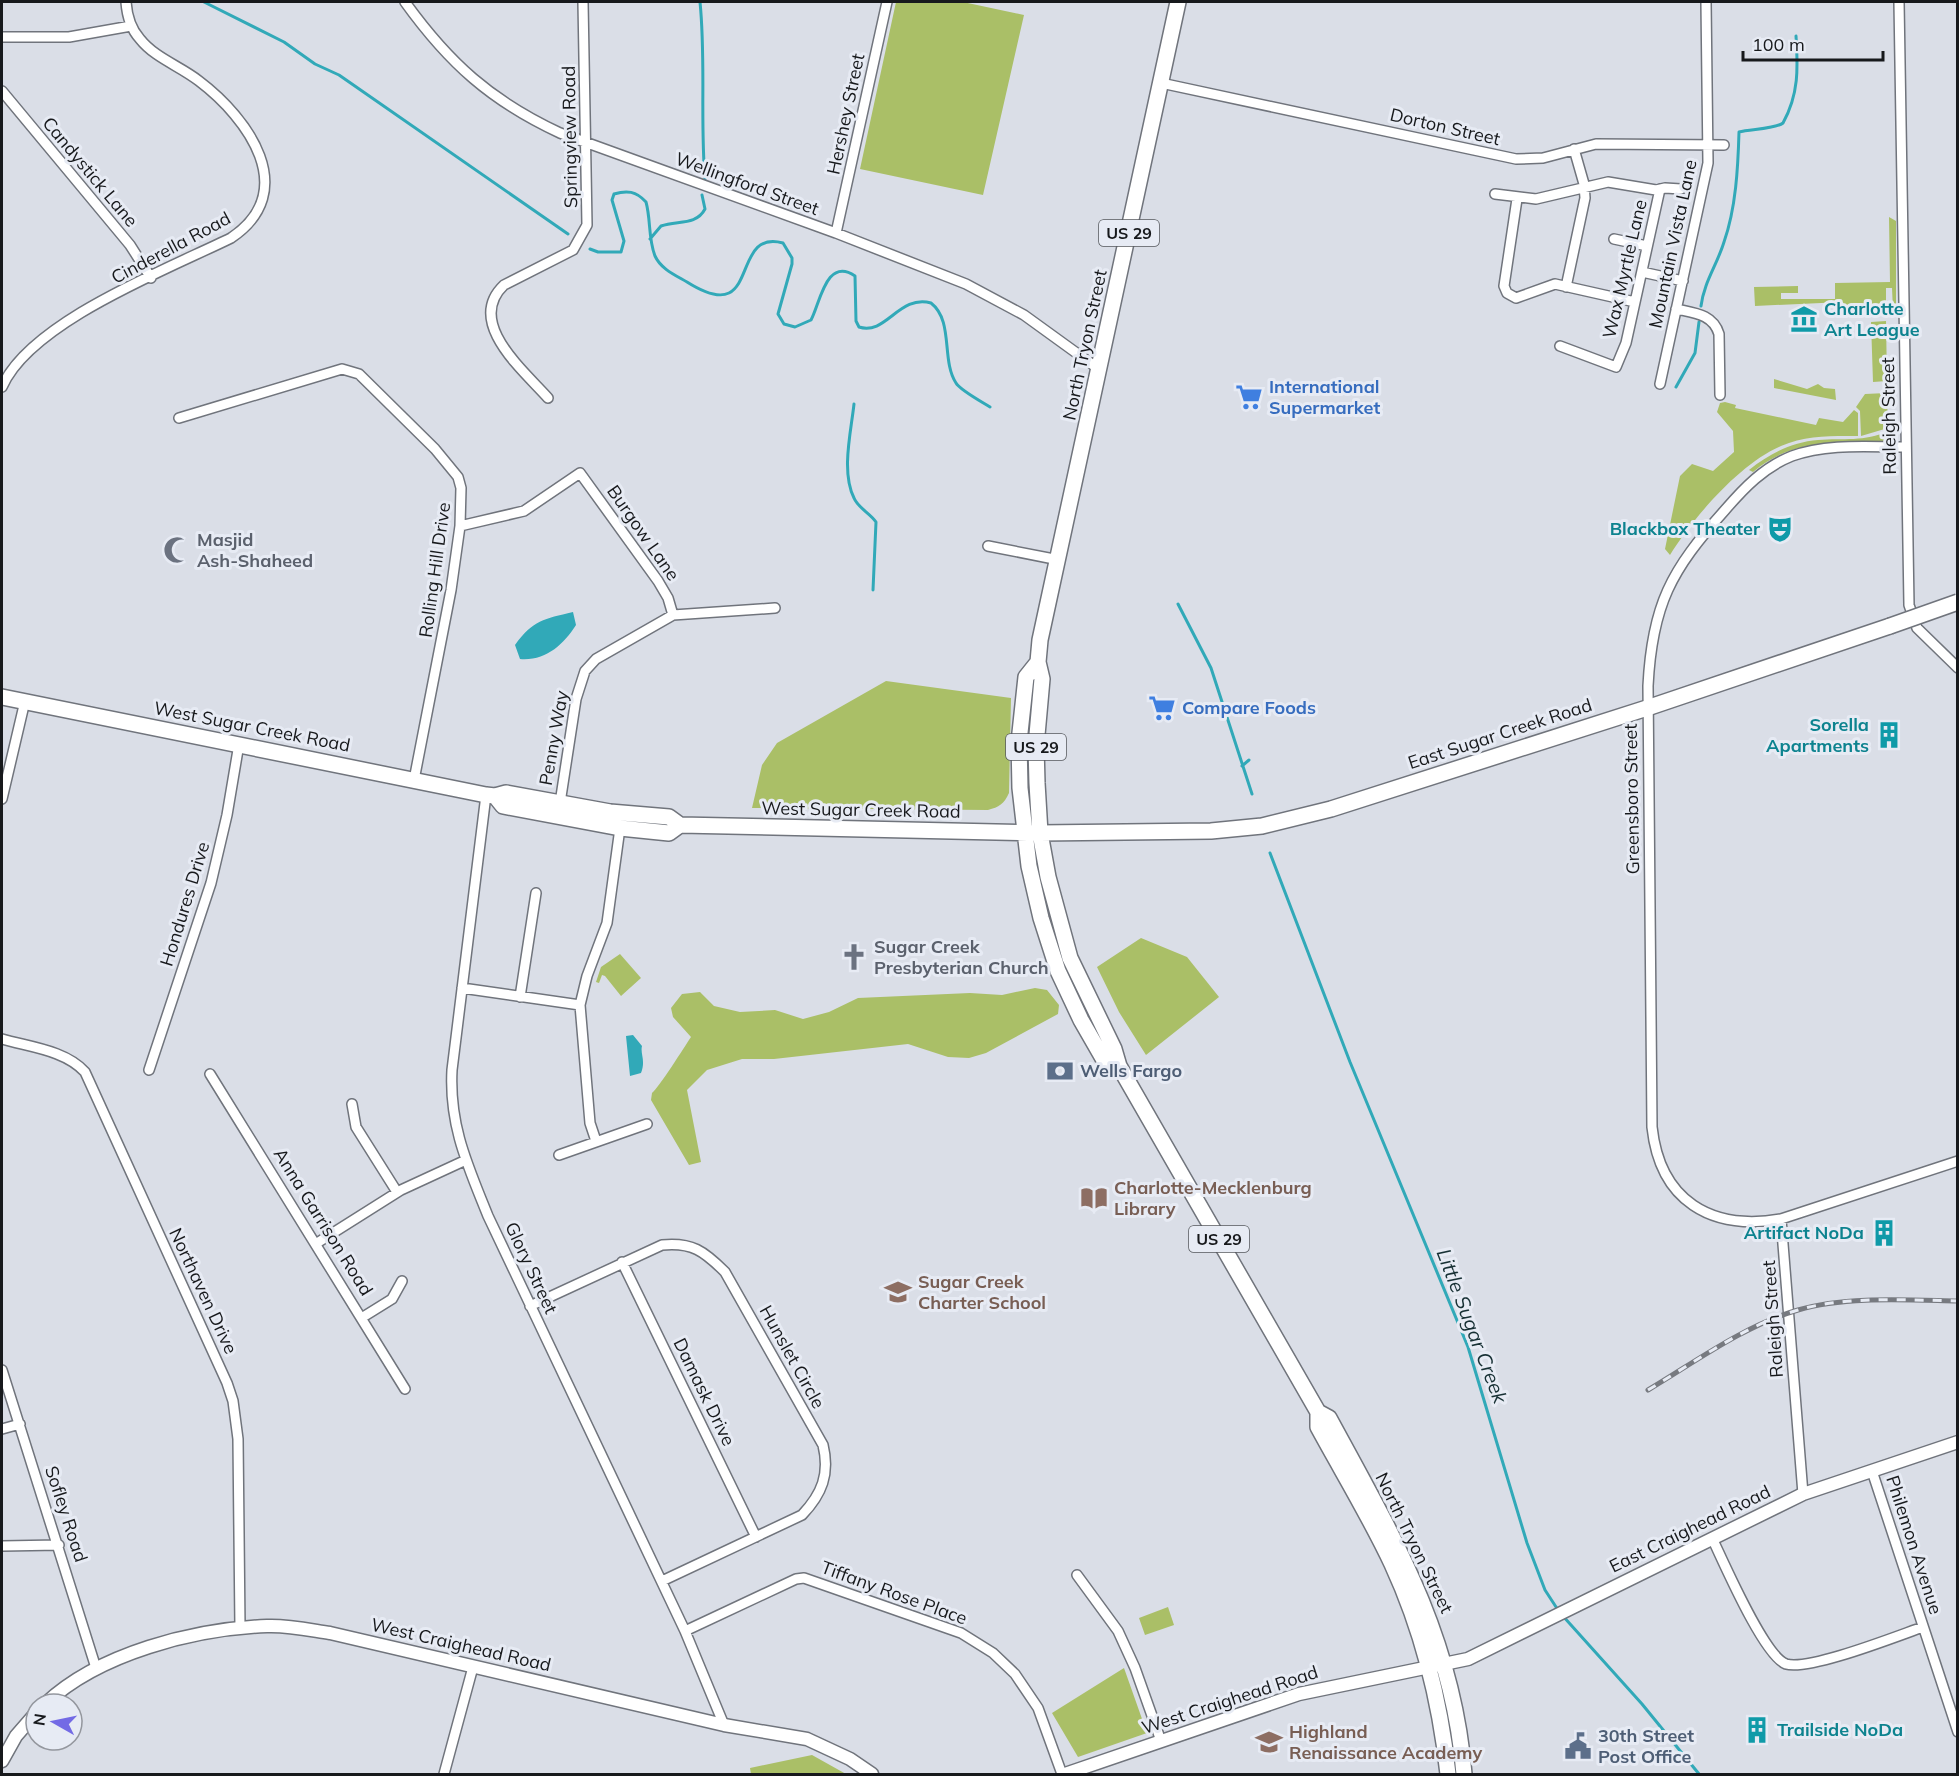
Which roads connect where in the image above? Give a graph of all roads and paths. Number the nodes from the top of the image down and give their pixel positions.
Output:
1 (126, 2) edge
2 (405, 2) edge
3 (583, 2) edge
4 (886, 2) edge
5 (1178, 2) edge
6 (1706, 2) edge
7 (1899, 2) edge
8 (130, 26) junction
9 (2, 37) edge
10 (1161, 82) junction
11 (2, 91) edge
12 (586, 143) junction
13 (1708, 145) junction
14 (1724, 145) dead end
15 (1574, 149) junction
16 (1585, 186) junction
17 (1660, 189) junction
18 (1681, 189) dead end
19 (1495, 194) dead end
20 (1517, 199) junction
21 (836, 233) junction
22 (1614, 239) dead end
23 (1647, 246) junction
24 (1642, 272) junction
25 (151, 278) junction
26 (1683, 281) junction
27 (1566, 287) junction
28 (1635, 302) junction
29 (1676, 309) junction
30 (1560, 346) dead end
31 (1100, 370) junction
32 (4, 375) edge
33 (1660, 384) dead end
34 (2, 387) edge
35 (1720, 395) dead end
36 (548, 398) dead end
37 (179, 418) dead end
38 (1906, 447) junction
39 (460, 526) junction
40 (988, 546) dead end
41 (1059, 560) junction
42 (1958, 602) edge
43 (775, 608) dead end
44 (673, 615) junction
45 (1958, 668) edge
46 (2, 697) edge
47 (25, 701) junction
48 (1647, 708) junction
49 (239, 744) junction
50 (414, 780) junction
51 (491, 796) junction
52 (2, 799) edge
53 (560, 803) junction
54 (680, 825) junction
55 (620, 828) junction
56 (1033, 833) junction
57 (536, 893) dead end
58 (462, 988) junction
59 (520, 997) junction
60 (580, 1005) junction
61 (2, 1039) edge
62 (149, 1070) dead end
63 (210, 1074) dead end
64 (352, 1104) dead end
65 (647, 1124) dead end
66 (596, 1141) junction
67 (558, 1155) dead end
68 (466, 1160) junction
69 (1958, 1161) edge
70 (397, 1192) junction
71 (1781, 1220) junction
72 (317, 1243) junction
73 (622, 1262) junction
74 (402, 1281) dead end
75 (530, 1306) junction
76 (363, 1317) junction
77 (2, 1370) edge
78 (405, 1389) dead end
79 (1318, 1412) junction
80 (20, 1424) junction
81 (2, 1429) edge
82 (1958, 1442) edge
83 (1872, 1471) junction
84 (1803, 1494) junction
85 (756, 1537) junction
86 (1712, 1538) junction
87 (59, 1545) junction
88 (2, 1546) edge
89 (1077, 1575) dead end
90 (662, 1581) junction
91 (1923, 1627) junction
92 (240, 1628) junction
93 (685, 1631) junction
94 (1445, 1663) junction
95 (1429, 1666) junction
96 (473, 1667) junction
97 (96, 1668) junction
98 (60, 1692) edge
99 (724, 1725) junction
100 (24, 1727) edge
101 (1958, 1732) edge
102 (1161, 1741) junction
103 (2, 1761) edge
104 (444, 1774) edge
105 (872, 1774) edge
106 (1064, 1774) edge
107 (1448, 1774) edge
108 (1464, 1774) edge

1 - 8 street
2 - 12 street, Wellingford Street
3 - 12 street, Springview Road
4 - 21 street, Hershey Street
5 - 10 main road, North Tryon Street / US 29
6 - 13 street, Mountain Vista Lane
7 - 38 street, Raleigh Street
8 - 9 street
8 - 25 street, Cinderella Road
10 - 15 street, Dorton Street
10 - 31 main road, North Tryon Street / US 29
11 - 25 street, Candystick Lane
12 - 21 street, Wellingford Street
12 - 36 street, Springview Road
13 - 14 street, Dorton Street
13 - 15 street, Dorton Street
13 - 26 street, Mountain Vista Lane
15 - 16 street
16 - 17 street
16 - 20 street
16 - 27 street
17 - 18 street
17 - 23 street, Wax Myrtle Lane
19 - 20 street
20 - 27 street
21 - 31 street, Wellingford Street
22 - 23 street
23 - 24 street, Wax Myrtle Lane
24 - 26 street
24 - 28 street, Wax Myrtle Lane
25 - 32 street, Cinderella Road
26 - 29 street, Mountain Vista Lane
27 - 28 street
28 - 30 street, Wax Myrtle Lane
29 - 33 street, Mountain Vista Lane
29 - 35 street
31 - 41 main road, North Tryon Street / US 29
32 - 34 street, Cinderella Road
37 - 39 street, Rolling Hill Drive
38 - 45 street, Raleigh Street
38 - 48 street, Greensboro Street
39 - 44 street, Burgow Lane
39 - 50 street, Rolling Hill Drive
40 - 41 street
41 - 56 main road, North Tryon Street / US 29
42 - 48 main road, East Sugar Creek Road, bridge
43 - 44 street, Penny Way
44 - 53 street, Penny Way
46 - 47 main road, West Sugar Creek Road
47 - 49 main road, West Sugar Creek Road
47 - 52 street
48 - 56 main road, East Sugar Creek Road
48 - 71 street, Greensboro Street
49 - 50 main road, West Sugar Creek Road
49 - 62 street, Hondures Drive
50 - 51 main road, West Sugar Creek Road
51 - 53 main road, West Sugar Creek Road
51 - 55 main road, West Sugar Creek Road
51 - 58 street, Glory Street
53 - 54 main road, West Sugar Creek Road
54 - 55 main road, West Sugar Creek Road
54 - 56 main road, West Sugar Creek Road
55 - 60 street
56 - 79 main road, North Tryon Street / US 29
57 - 59 street
58 - 59 street
58 - 68 street, Glory Street
59 - 60 street
60 - 66 street
61 - 92 street, Northaven Drive
63 - 72 street, Anna Garrison Road
64 - 70 street
65 - 66 street
66 - 67 street
68 - 70 street
68 - 75 street, Glory Street
69 - 71 street
70 - 72 street
71 - 84 street, Raleigh Street
72 - 76 street, Anna Garrison Road
73 - 75 street, Hunslet Circle
73 - 85 street, Damask Drive
73 - 85 street, Hunslet Circle
74 - 76 street
75 - 90 street, Glory Street
76 - 78 street, Anna Garrison Road
77 - 80 street, Sofley Road
79 - 94 main road, North Tryon Street / US 29
79 - 95 main road, North Tryon Street / US 29
80 - 81 street
80 - 87 street, Sofley Road
82 - 83 street, East Craighead Road
83 - 84 street, East Craighead Road
83 - 91 street, Philemon Avenue
84 - 86 street, East Craighead Road
85 - 90 street, Hunslet Circle
86 - 91 street
86 - 94 street, East Craighead Road
87 - 88 street
87 - 97 street, Sofley Road
89 - 102 street
90 - 93 street, Glory Street
91 - 101 street, Philemon Avenue
92 - 96 street, West Craighead Road
92 - 97 street, West Craighead Road
93 - 99 street, Glory Street
93 - 106 street, Tiffany Rose Place
94 - 95 street, West Craighead Road
94 - 108 main road, North Tryon Street / US 29
95 - 102 street, West Craighead Road
95 - 107 main road, North Tryon Street / US 29
96 - 99 street, West Craighead Road
96 - 104 street
97 - 98 street, West Craighead Road
99 - 105 street, West Craighead Road
100 - 103 street
102 - 106 street, West Craighead Road

